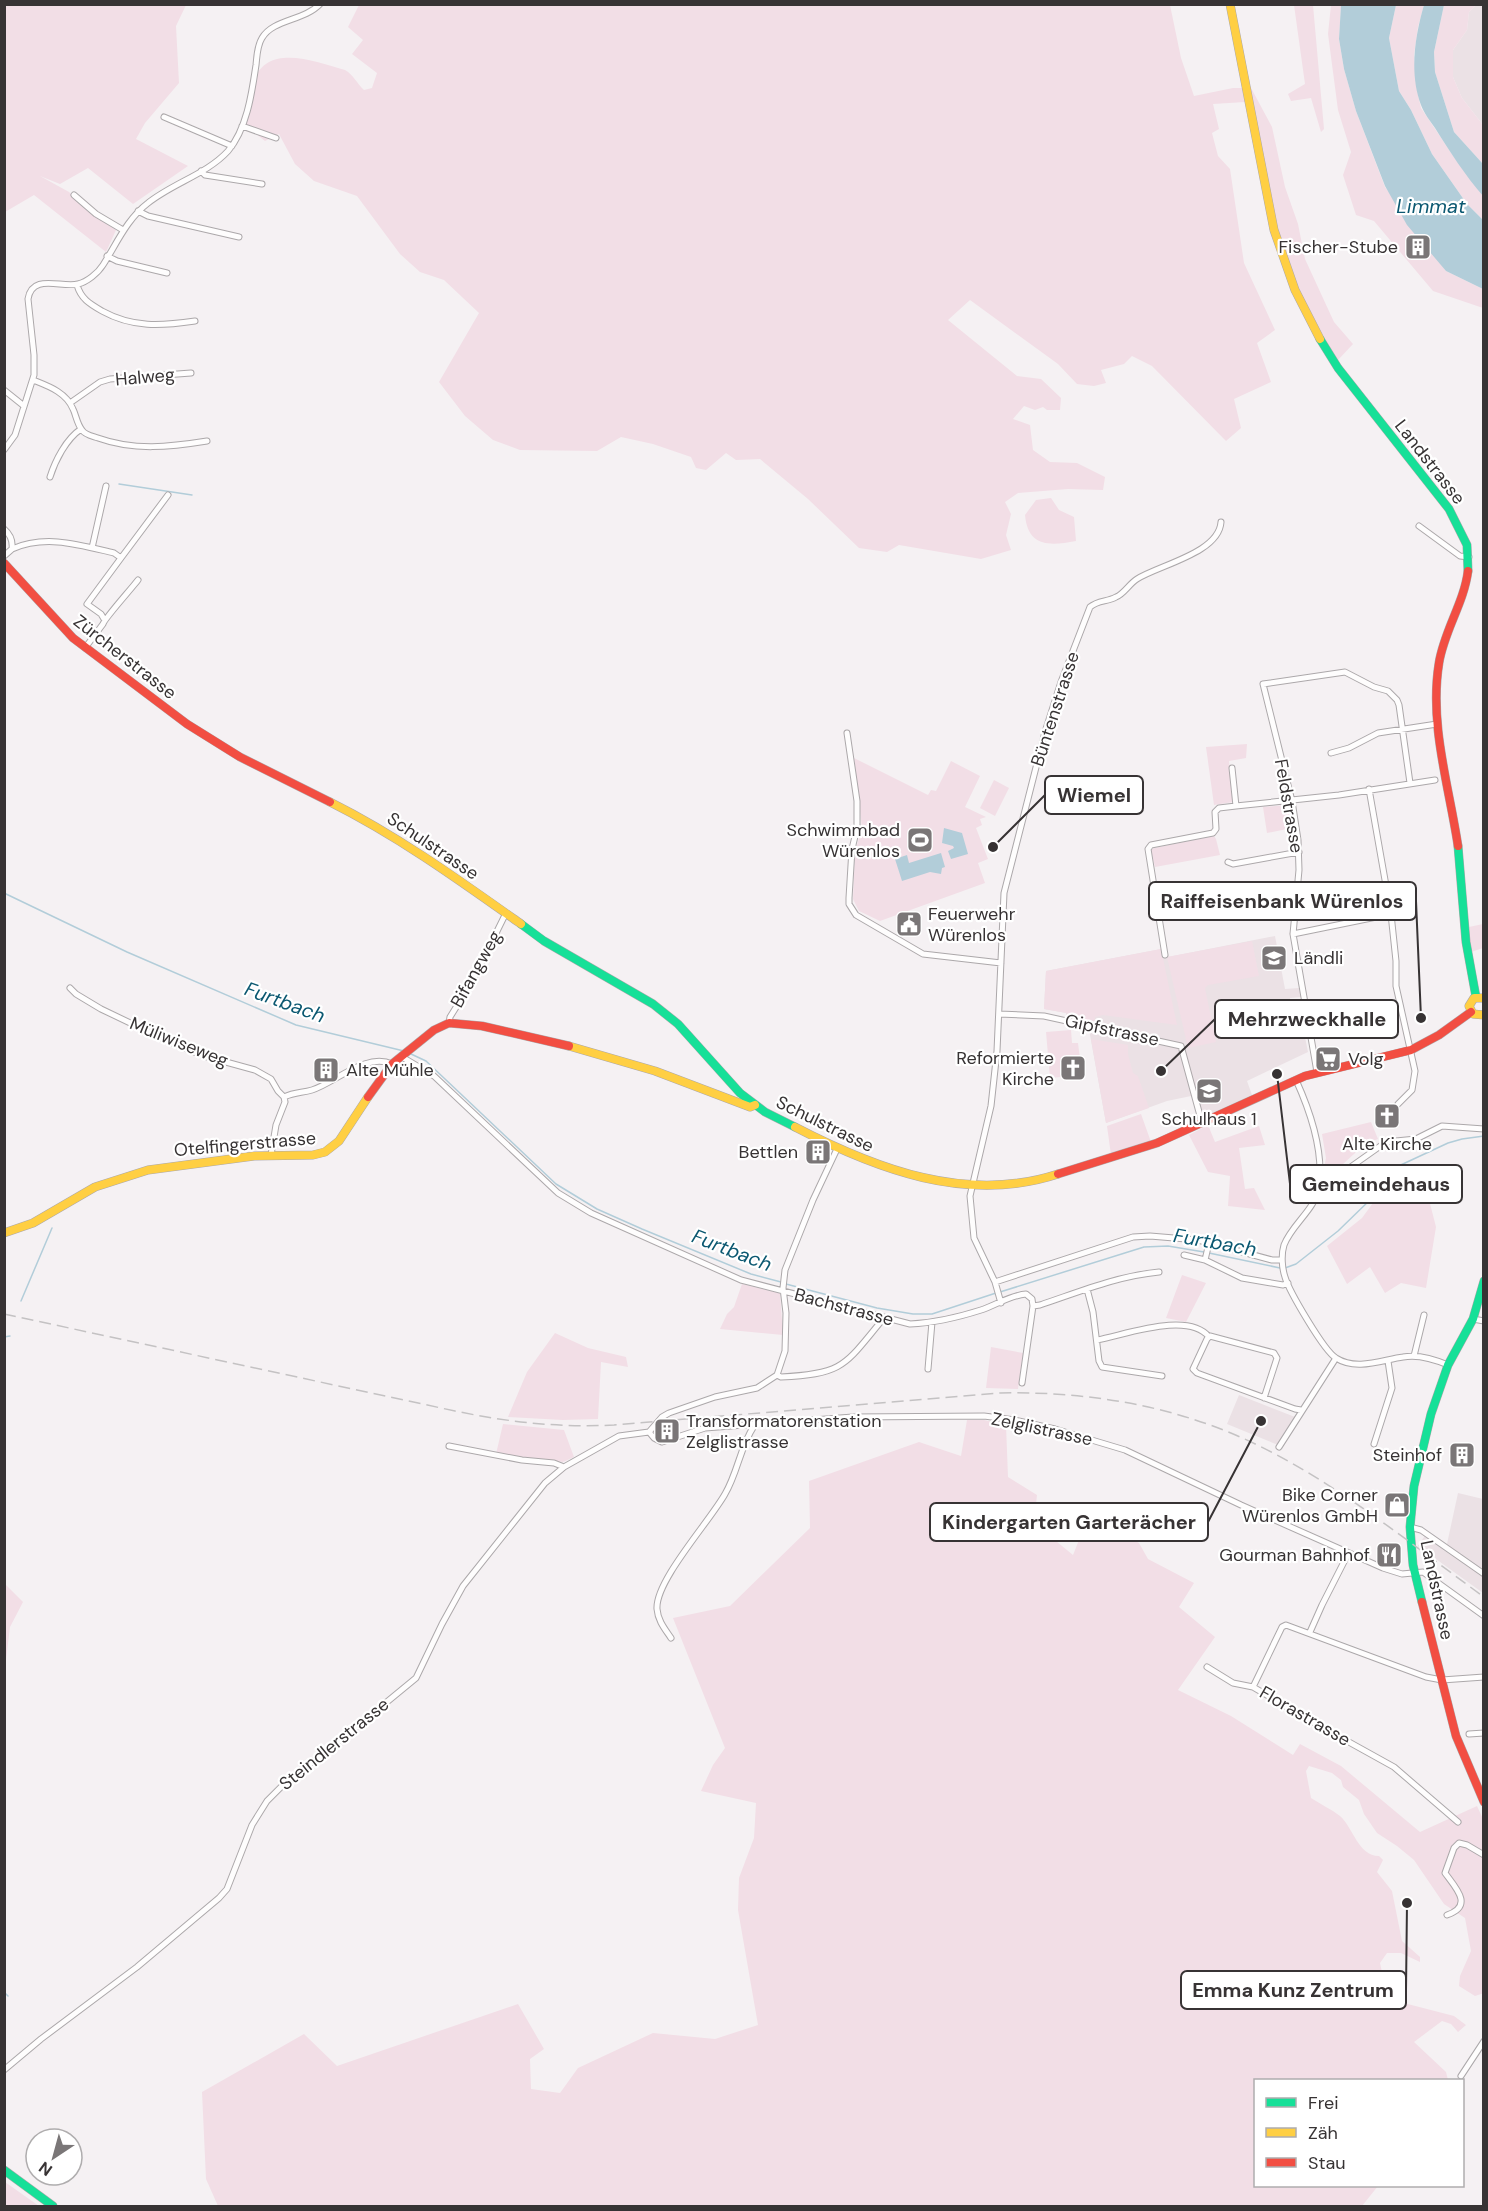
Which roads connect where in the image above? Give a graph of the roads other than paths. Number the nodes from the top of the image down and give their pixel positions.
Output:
1 (320, 4) edge
2 (1230, 4) edge
3 (164, 117) dead end
4 (242, 126) junction
5 (276, 138) dead end
6 (232, 146) junction
7 (201, 171) junction
8 (262, 184) dead end
9 (74, 195) dead end
10 (138, 211) junction
11 (123, 230) junction
12 (239, 237) dead end
13 (108, 256) junction
14 (167, 273) dead end
15 (76, 285) junction
16 (195, 321) dead end
17 (191, 373) dead end
18 (33, 380) junction
19 (4, 390) edge
20 (70, 403) junction
21 (24, 406) junction
22 (81, 429) junction
23 (207, 441) dead end
24 (4, 450) edge
25 (50, 477) dead end
26 (106, 486) dead end
27 (168, 495) dead end
28 (1221, 522) dead end
29 (1419, 526) dead end
30 (4, 530) edge
31 (92, 548) junction
32 (12, 549) junction
33 (4, 556) edge
34 (1469, 557) junction
35 (121, 558) junction
36 (4, 563) edge
37 (138, 580) dead end
38 (104, 619) junction
39 (85, 648) junction
40 (1437, 724) junction
41 (1402, 728) junction
42 (846, 733) dead end
43 (1331, 753) dead end
44 (240, 757) joint
45 (1232, 768) dead end
46 (1435, 780) dead end
47 (1410, 783) junction
48 (1369, 789) junction
49 (1292, 801) junction
50 (1236, 806) junction
51 (1299, 852) junction
52 (1228, 862) dead end
53 (1298, 885) junction
54 (1159, 910) junction
55 (1391, 914) junction
56 (505, 915) junction
57 (1293, 934) junction
58 (1165, 955) dead end
59 (1001, 963) junction
60 (70, 988) dead end
61 (1480, 998) edge
62 (1471, 1012) junction
63 (999, 1014) junction
64 (1483, 1016) edge
65 (449, 1023) junction
66 (1411, 1050) junction
67 (403, 1056) junction
68 (392, 1064) junction
69 (1317, 1072) junction
70 (1296, 1080) junction
71 (284, 1097) junction
72 (1398, 1104) dead end
73 (755, 1106) junction
74 (1202, 1123) junction
75 (1484, 1129) edge
76 (837, 1149) junction
77 (271, 1155) junction
78 (1319, 1184) junction
79 (972, 1185) junction
80 (4, 1233) edge
81 (1209, 1245) junction
82 (1185, 1255) dead end
83 (1205, 1258) junction
84 (1282, 1262) junction
85 (1159, 1272) dead end
86 (1484, 1281) edge
87 (1288, 1283) junction
88 (996, 1285) junction
89 (783, 1289) junction
90 (1087, 1289) junction
91 (1000, 1301) junction
92 (1033, 1306) junction
93 (1424, 1316) dead end
94 (884, 1318) junction
95 (1473, 1319) junction
96 (1484, 1321) edge
97 (932, 1322) junction
98 (1209, 1337) junction
99 (1097, 1340) junction
100 (1414, 1356) junction
101 (1336, 1358) junction
102 (1388, 1361) junction
103 (1448, 1365) junction
104 (928, 1369) dead end
105 (777, 1375) junction
106 (1162, 1376) dead end
107 (1022, 1383) dead end
108 (1264, 1398) junction
109 (1301, 1410) junction
110 (754, 1426) junction
111 (737, 1427) junction
112 (649, 1432) junction
113 (745, 1439) junction
114 (1374, 1444) dead end
115 (449, 1446) dead end
116 (1279, 1447) dead end
117 (564, 1467) junction
118 (1410, 1527) junction
119 (1348, 1554) junction
120 (1415, 1574) junction
121 (1484, 1574) edge
122 (1484, 1616) edge
123 (1310, 1632) junction
124 (671, 1638) dead end
125 (1207, 1667) dead end
126 (1484, 1677) edge
127 (1442, 1680) junction
128 (1253, 1687) junction
129 (1484, 1733) edge
130 (1469, 1734) dead end
131 (1484, 1802) edge
132 (1458, 1822) dead end
133 (1484, 1855) edge
134 (1447, 1916) dead end
135 (1484, 2041) edge
136 (4, 2070) edge
137 (1461, 2076) dead end
138 (4, 2170) edge
139 (53, 2206) edge

1 - 4 street
2 - 34 street, Landstrasse
3 - 6 street
4 - 5 street
4 - 6 street
6 - 7 street
7 - 8 street
7 - 10 street
9 - 11 street
10 - 11 street
10 - 12 street
11 - 13 street
13 - 14 street
13 - 15 street
15 - 16 street
15 - 18 street
17 - 20 street, Halweg
18 - 20 street
18 - 21 street
19 - 21 street
20 - 22 street
21 - 24 street
22 - 23 street
22 - 25 street
26 - 31 street
27 - 35 street
28 - 59 street, Büntenstrasse
29 - 34 street
30 - 32 street
31 - 32 street
31 - 35 street
32 - 33 street
34 - 40 street, Landstrasse
35 - 38 street
36 - 39 street, Zürcherstrasse
37 - 38 street
38 - 39 street
39 - 44 street, Zürcherstrasse
40 - 41 street
40 - 61 street, Landstrasse
41 - 43 street
41 - 47 street
41 - 49 street, Feldstrasse
42 - 59 street
44 - 56 street, Schulstrasse
45 - 50 street
46 - 47 street
47 - 48 street
48 - 49 street
48 - 55 street
49 - 50 street
49 - 51 street, Feldstrasse
50 - 54 street
51 - 52 street
51 - 53 street, Feldstrasse
53 - 54 street
53 - 57 street, Feldstrasse
54 - 58 street
55 - 57 street
55 - 66 street
56 - 65 street, Bifangweg
56 - 73 street, Schulstrasse
57 - 69 street, Feldstrasse
59 - 63 street, Büntenstrasse
60 - 71 street, Müliwiseweg
61 - 62 street
62 - 64 street
62 - 66 street, Schulstrasse
63 - 74 street, Gipfstrasse
63 - 79 street, Büntenstrasse
65 - 67 street, Otelfingerstrasse
65 - 73 street
66 - 69 street, Schulstrasse
66 - 72 street
67 - 68 street, Otelfingerstrasse
67 - 89 street, Bachstrasse
68 - 71 street
68 - 77 street, Otelfingerstrasse
69 - 70 street, Schulstrasse
70 - 74 street, Schulstrasse
70 - 78 street
71 - 77 street
73 - 76 street, Schulstrasse
74 - 79 street, Schulstrasse
75 - 78 street
76 - 79 street, Schulstrasse
76 - 89 street
77 - 80 street, Otelfingerstrasse
78 - 84 street
79 - 88 street, Büntenstrasse
81 - 83 street
81 - 84 street
81 - 88 street
82 - 83 street
83 - 87 street
84 - 87 street
85 - 90 street
86 - 95 street, Landstrasse
87 - 101 street
88 - 91 street
89 - 94 street, Bachstrasse
89 - 105 street
90 - 92 street
90 - 99 street
91 - 92 street, Bachstrasse
91 - 97 street, Bachstrasse
92 - 107 street
93 - 100 street
94 - 97 street, Bachstrasse
94 - 105 street
95 - 96 street
95 - 103 street, Landstrasse
97 - 104 street
98 - 99 street
98 - 108 street
98 - 108 street
99 - 106 street
100 - 102 street
100 - 103 street
101 - 102 street
101 - 109 street
102 - 114 street
103 - 118 street, Landstrasse
105 - 112 street
108 - 109 street
109 - 116 street
110 - 111 street, Zelglistrasse
110 - 113 street
110 - 119 street, Zelglistrasse
111 - 112 street, Zelglistrasse
111 - 113 street
112 - 117 street, Steindlerstrasse
113 - 124 street
115 - 117 street
117 - 136 street, Steindlerstrasse
118 - 120 street, Landstrasse
118 - 121 street
119 - 120 street, Zelglistrasse
119 - 123 street
120 - 122 street, Zelglistrasse
120 - 127 street, Landstrasse
123 - 127 street, Florastrasse
123 - 128 street, Florastrasse
125 - 128 street
126 - 127 street, Florastrasse
127 - 131 street, Landstrasse
128 - 132 street, Florastrasse
129 - 130 street
133 - 134 street
135 - 137 street
138 - 139 street

